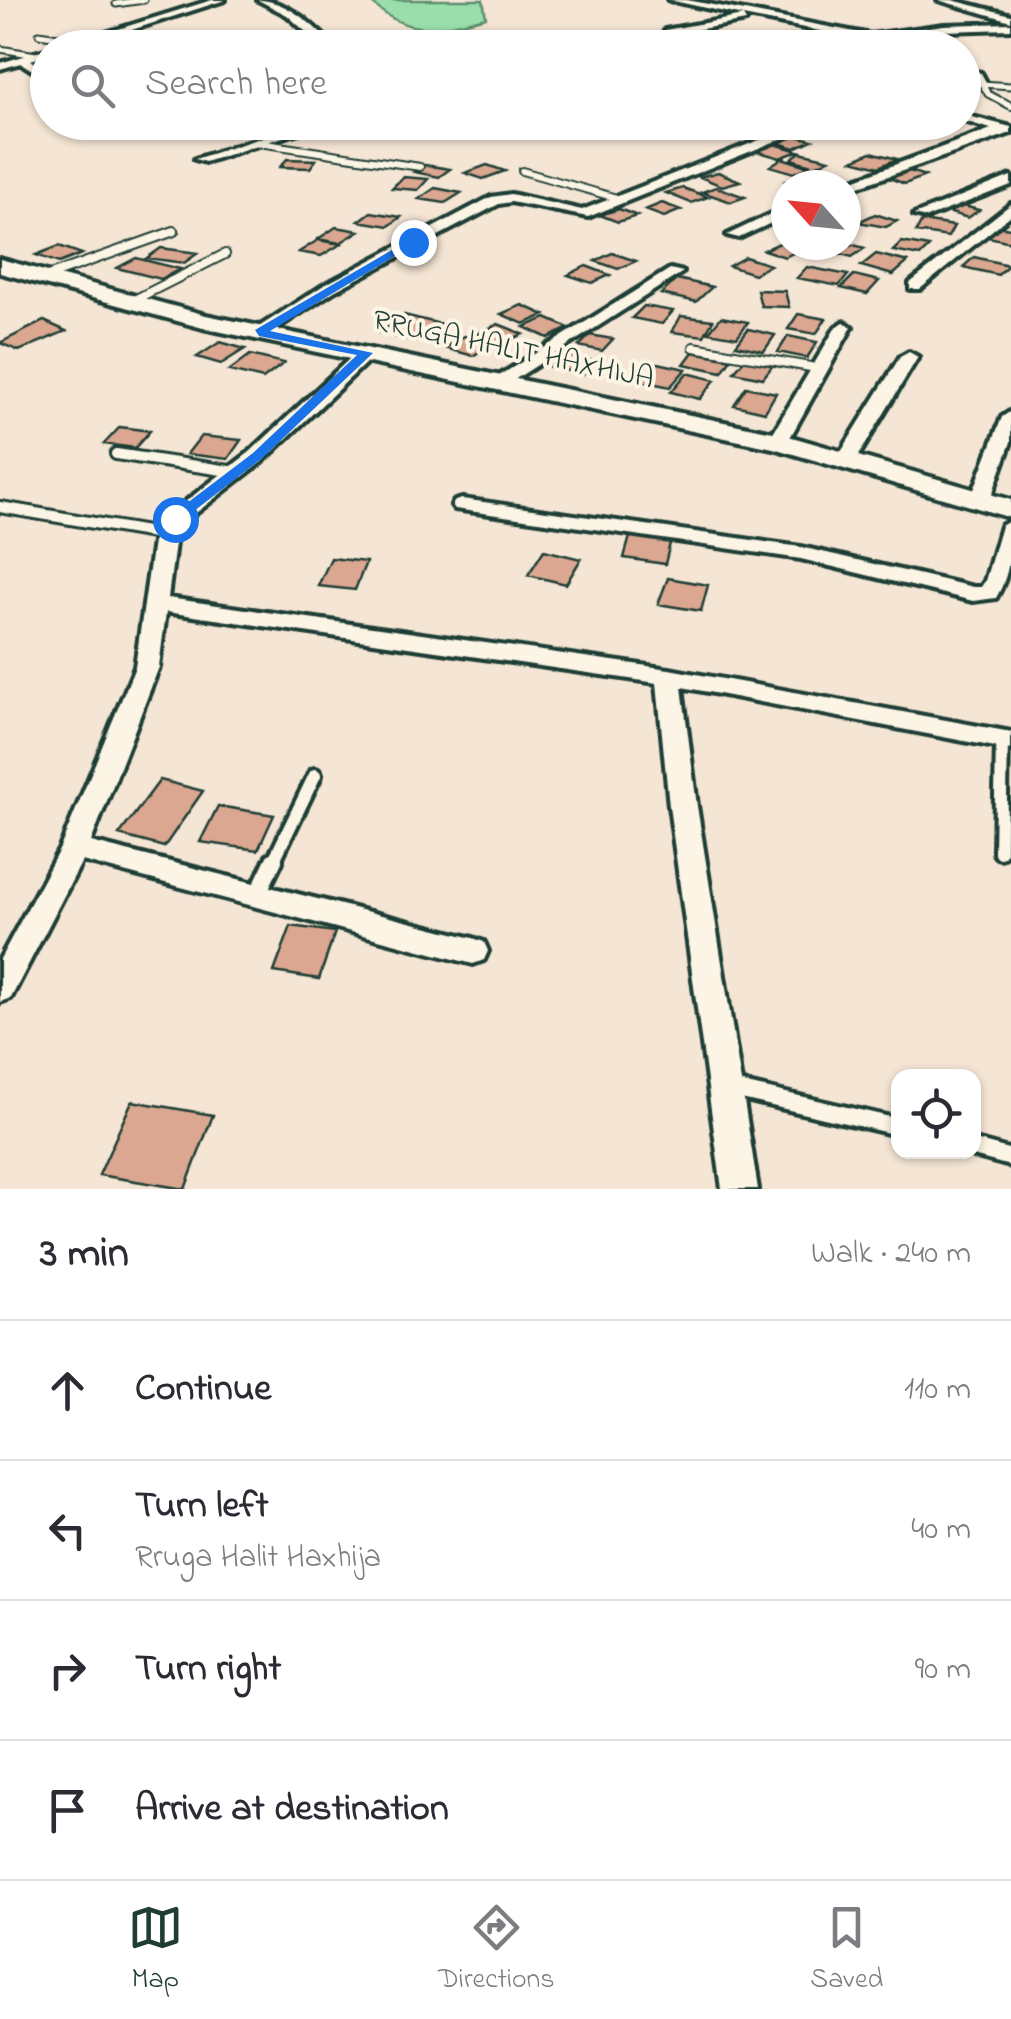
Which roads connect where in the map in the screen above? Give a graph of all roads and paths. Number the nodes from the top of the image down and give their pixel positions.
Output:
1 (144, 0) edge
2 (221, 0) edge
3 (262, 0) edge
4 (673, 0) edge
5 (942, 0) edge
6 (116, 4) dead end
7 (758, 17) junction
8 (1011, 18) edge
9 (1011, 26) edge
10 (931, 29) joint
11 (129, 30) edge
12 (310, 30) edge
13 (680, 30) edge
14 (828, 30) edge
15 (925, 30) edge
16 (0, 49) edge
17 (30, 52) edge
18 (30, 57) edge
19 (22, 59) junction
20 (30, 65) edge
21 (0, 66) edge
22 (982, 84) joint
23 (1011, 86) edge
24 (1011, 106) edge
25 (981, 123) edge
26 (1007, 130) edge
27 (981, 139) edge
28 (268, 140) edge
29 (771, 140) edge
30 (978, 140) edge
31 (259, 143) junction
32 (200, 159) dead end
33 (420, 167) dead end
34 (522, 171) dead end
35 (1011, 180) edge
36 (861, 181) edge
37 (620, 199) junction
38 (1011, 208) edge
39 (920, 215) dead end
40 (771, 219) edge
41 (174, 232) dead end
42 (734, 235) dead end
43 (225, 254) dead end
44 (0, 266) edge
45 (675, 272) dead end
46 (40, 279) junction
47 (915, 286) dead end
48 (128, 302) junction
49 (844, 327) dead end
50 (259, 332) junction
51 (694, 348) dead end
52 (366, 353) junction
53 (909, 357) dead end
54 (822, 369) junction
55 (500, 381) junction
56 (1011, 417) edge
57 (778, 440) junction
58 (116, 454) dead end
59 (846, 460) junction
60 (236, 472) junction
61 (980, 500) junction
62 (462, 505) dead end
63 (0, 507) edge
64 (1011, 509) edge
65 (1011, 526) edge
66 (165, 535) junction
67 (159, 604) junction
68 (669, 677) junction
69 (1006, 740) edge
70 (315, 775) dead end
71 (74, 848) junction
72 (1000, 852) dead end
73 (258, 893) junction
74 (473, 951) dead end
75 (0, 989) edge
76 (729, 1088) junction
77 (891, 1125) edge
78 (981, 1150) edge
79 (1011, 1158) edge
80 (740, 1189) edge

1 - 6 lane
2 - 11 street
3 - 12 street
4 - 7 street
5 - 8 street
7 - 13 street
7 - 14 street
9 - 10 street
10 - 15 street
16 - 17 lane
18 - 19 street
19 - 20 street
19 - 21 street
22 - 23 lane
22 - 24 lane
25 - 26 street
26 - 27 street
28 - 31 street
29 - 37 street
30 - 36 street
31 - 32 street
31 - 33 lane
34 - 37 lane
35 - 39 street
37 - 50 street
38 - 47 street
40 - 42 street
41 - 46 lane
43 - 48 lane
44 - 46 street, RRUGA HALIT HAXHIJA
45 - 55 street
46 - 48 street, RRUGA HALIT HAXHIJA
48 - 50 street, RRUGA HALIT HAXHIJA
49 - 54 street
50 - 52 street, RRUGA HALIT HAXHIJA
51 - 54 lane
52 - 55 street, RRUGA HALIT HAXHIJA
52 - 60 street
53 - 59 street
54 - 57 street
55 - 57 street, RRUGA HALIT HAXHIJA
56 - 61 street
57 - 59 street, RRUGA HALIT HAXHIJA
58 - 60 lane
59 - 61 street, RRUGA HALIT HAXHIJA
60 - 66 street
61 - 64 street, RRUGA HALIT HAXHIJA
62 - 65 street
63 - 66 lane
66 - 67 street
67 - 68 street
67 - 71 street
68 - 69 street
68 - 76 street
69 - 72 lane
70 - 73 lane
71 - 73 street
71 - 75 street
73 - 74 street
76 - 77 lane
76 - 80 street
78 - 79 lane

